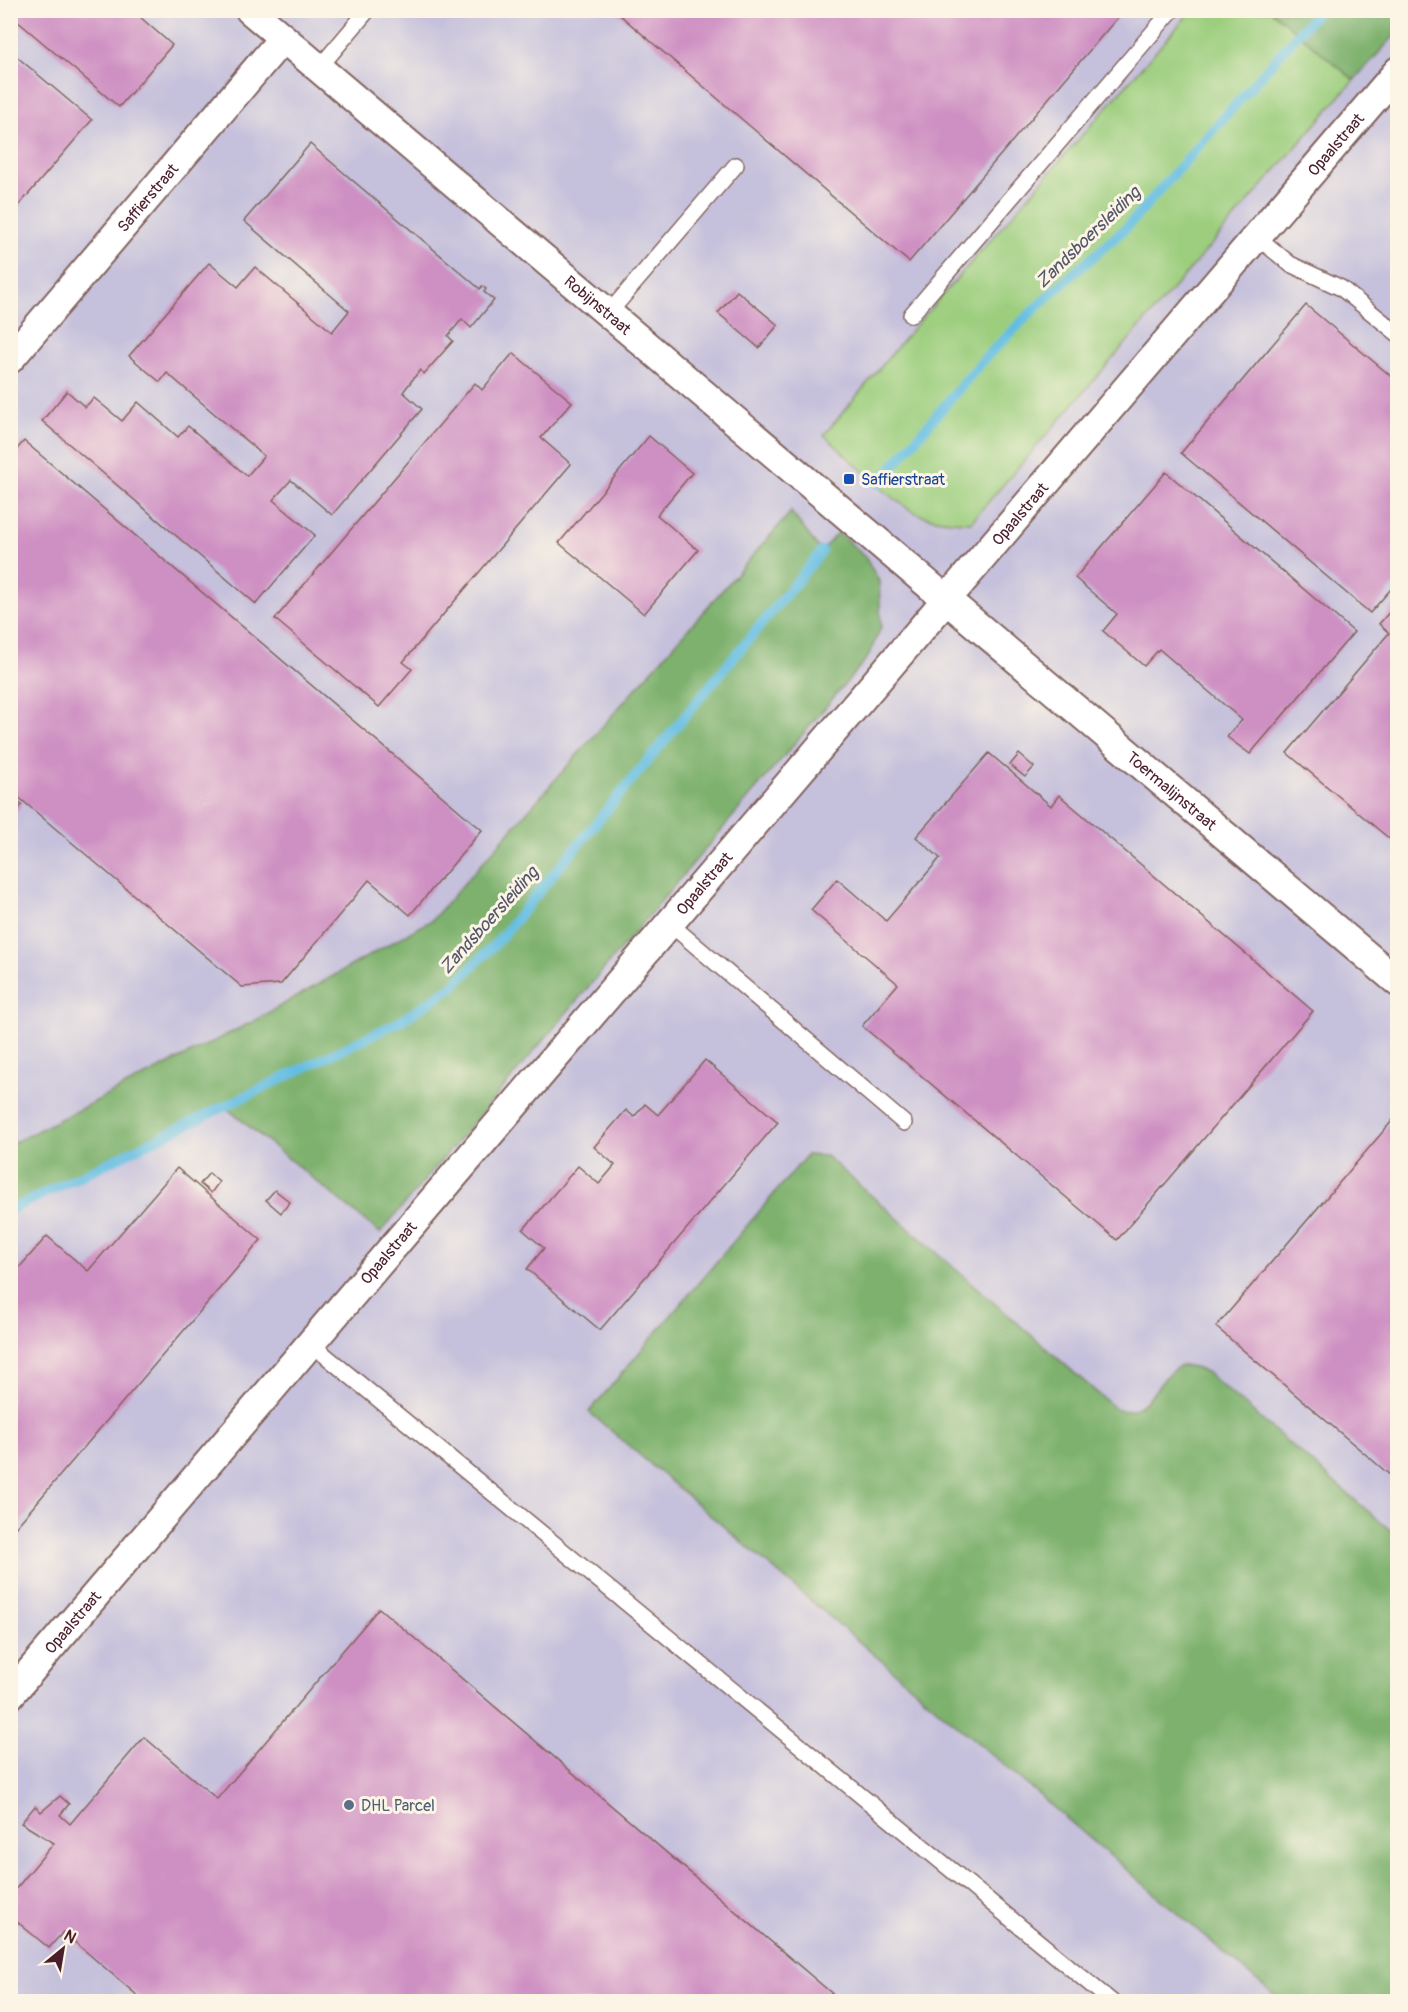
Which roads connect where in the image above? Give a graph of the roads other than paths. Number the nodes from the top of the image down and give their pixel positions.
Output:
1 (250, 10) edge
2 (368, 10) edge
3 (1172, 10) edge
4 (283, 38) junction
5 (318, 69) junction
6 (1398, 71) edge
7 (736, 165) dead end
8 (1256, 236) junction
9 (608, 314) junction
10 (911, 315) dead end
11 (1398, 334) edge
12 (10, 359) edge
13 (945, 599) junction
14 (669, 923) junction
15 (1398, 982) edge
16 (904, 1124) dead end
17 (310, 1343) junction
18 (10, 1695) edge
19 (1112, 2001) edge

1 - 4 street, Robijnstraat
2 - 5 lane
3 - 10 lane
4 - 5 street, Robijnstraat
4 - 12 street, Saffierstraat
5 - 9 street, Robijnstraat
6 - 8 street, Opaalstraat
7 - 9 lane
8 - 11 lane
8 - 13 street, Opaalstraat
9 - 13 street, Robijnstraat
13 - 14 street, Opaalstraat
13 - 15 street, Toermalijnstraat
14 - 16 lane
14 - 17 street, Opaalstraat
17 - 18 street, Opaalstraat
17 - 19 lane

